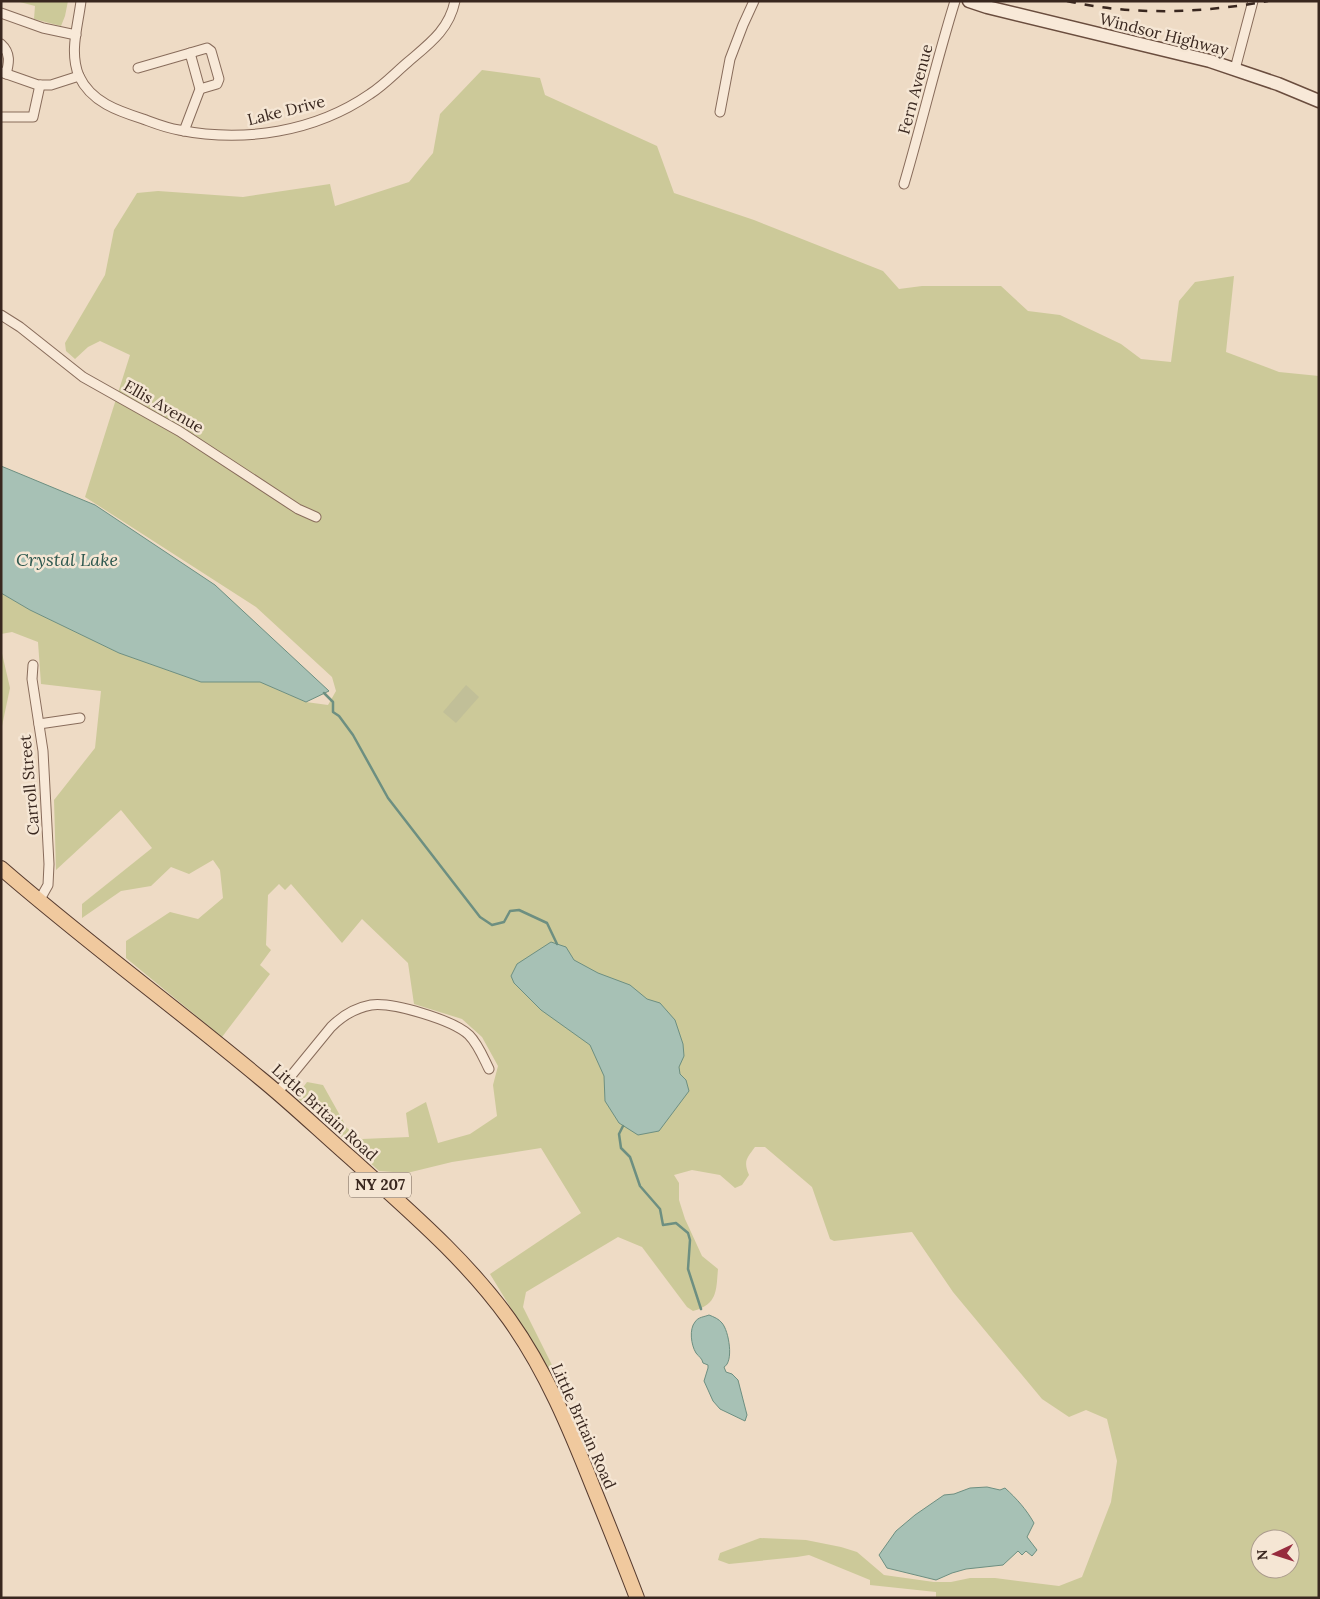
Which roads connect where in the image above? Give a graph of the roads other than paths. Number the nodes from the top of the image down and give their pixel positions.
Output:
1 (81, 1) edge
2 (455, 1) edge
3 (754, 1) edge
4 (955, 1) edge
5 (969, 1) edge
6 (1254, 1) edge
7 (1, 12) edge
8 (76, 35) junction
9 (1, 44) edge
10 (190, 53) junction
11 (138, 68) dead end
12 (1235, 69) junction
13 (3, 73) edge
14 (79, 76) junction
15 (40, 85) junction
16 (200, 89) junction
17 (1319, 101) edge
18 (720, 112) dead end
19 (1, 117) edge
20 (184, 131) junction
21 (904, 184) dead end
22 (1, 315) edge
23 (316, 517) dead end
24 (33, 665) dead end
25 (80, 718) dead end
26 (39, 724) junction
27 (1, 868) edge
28 (39, 901) junction
29 (489, 1068) dead end
30 (277, 1093) junction
31 (637, 1598) edge

1 - 8 street, Lake Drive
2 - 20 street, Lake Drive
3 - 18 street
4 - 21 street, Fern Avenue
5 - 12 main road, Windsor Highway
6 - 12 street
7 - 8 street
8 - 14 street, Lake Drive
9 - 13 street
10 - 11 street
10 - 16 street
10 - 16 street
12 - 17 main road, Windsor Highway
13 - 15 street
14 - 15 street
14 - 20 street, Lake Drive
15 - 19 street
16 - 20 street
22 - 23 street, Ellis Avenue
24 - 26 street, Carroll Street
25 - 26 street
26 - 28 street, Carroll Street
27 - 28 main road, Little Britain Road / NY 207
28 - 30 main road, Little Britain Road / NY 207
29 - 30 street
30 - 31 main road, Little Britain Road / NY 207

